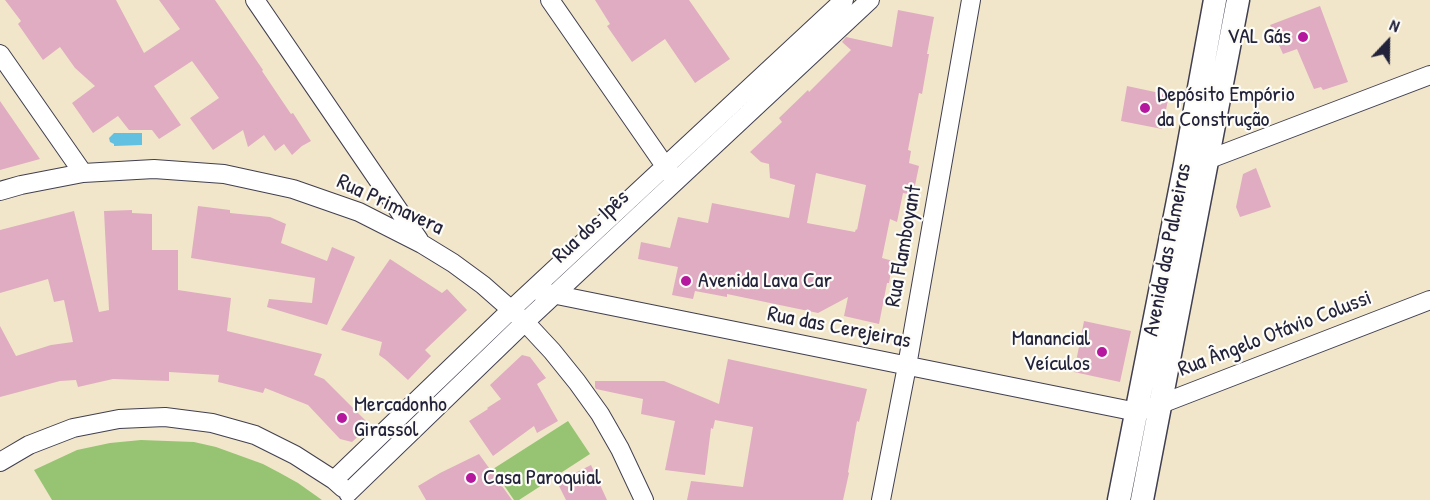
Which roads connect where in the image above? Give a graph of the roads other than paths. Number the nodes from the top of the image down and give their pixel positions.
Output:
1 (255, 0) edge
2 (550, 0) edge
3 (870, 0) edge
4 (971, 0) edge
5 (1215, 0) edge
6 (1238, 0) edge
7 (846, 4) edge
8 (0, 54) edge
9 (1430, 75) edge
10 (1208, 159) junction
11 (1184, 170) junction
12 (83, 173) junction
13 (670, 174) junction
14 (0, 191) edge
15 (422, 244) junction
16 (532, 290) junction
17 (553, 295) junction
18 (1430, 300) edge
19 (511, 310) junction
20 (525, 322) junction
21 (907, 366) junction
22 (1161, 404) junction
23 (1137, 412) junction
24 (0, 462) edge
25 (334, 480) junction
26 (352, 497) edge
27 (644, 500) edge
28 (881, 500) edge
29 (1119, 500) edge
30 (1142, 500) edge

1 - 15 street
2 - 13 street
3 - 7 street, Rua dos Ipês
4 - 21 street, Rua Flamboyant
5 - 11 street, Avenida das Palmeiras
6 - 10 street, Avenida das Palmeiras
7 - 13 street, Rua dos Ipês
8 - 12 street
9 - 10 street
10 - 11 street
10 - 22 street, Avenida das Palmeiras
11 - 23 street, Avenida das Palmeiras
12 - 14 street, Rua Primavera
12 - 15 street, Rua Primavera
13 - 16 street, Rua dos Ipês
13 - 17 street, Rua dos Ipês
15 - 19 street, Rua Primavera
16 - 17 street, Rua das Cerejeiras
16 - 19 street, Rua dos Ipês
17 - 20 street, Rua dos Ipês
17 - 21 street, Rua das Cerejeiras
18 - 22 street, Rua Ângelo Otávio Colussi
19 - 20 street, Rua Primavera
19 - 25 street, Rua dos Ipês
20 - 26 street, Rua dos Ipês
20 - 27 street, Rua Primavera
21 - 23 street, Rua das Cerejeiras
21 - 28 street, Rua Flamboyant
22 - 23 street, Rua Ângelo Otávio Colussi
22 - 30 street, Avenida das Palmeiras
23 - 29 street, Avenida das Palmeiras
24 - 25 street
25 - 26 street

